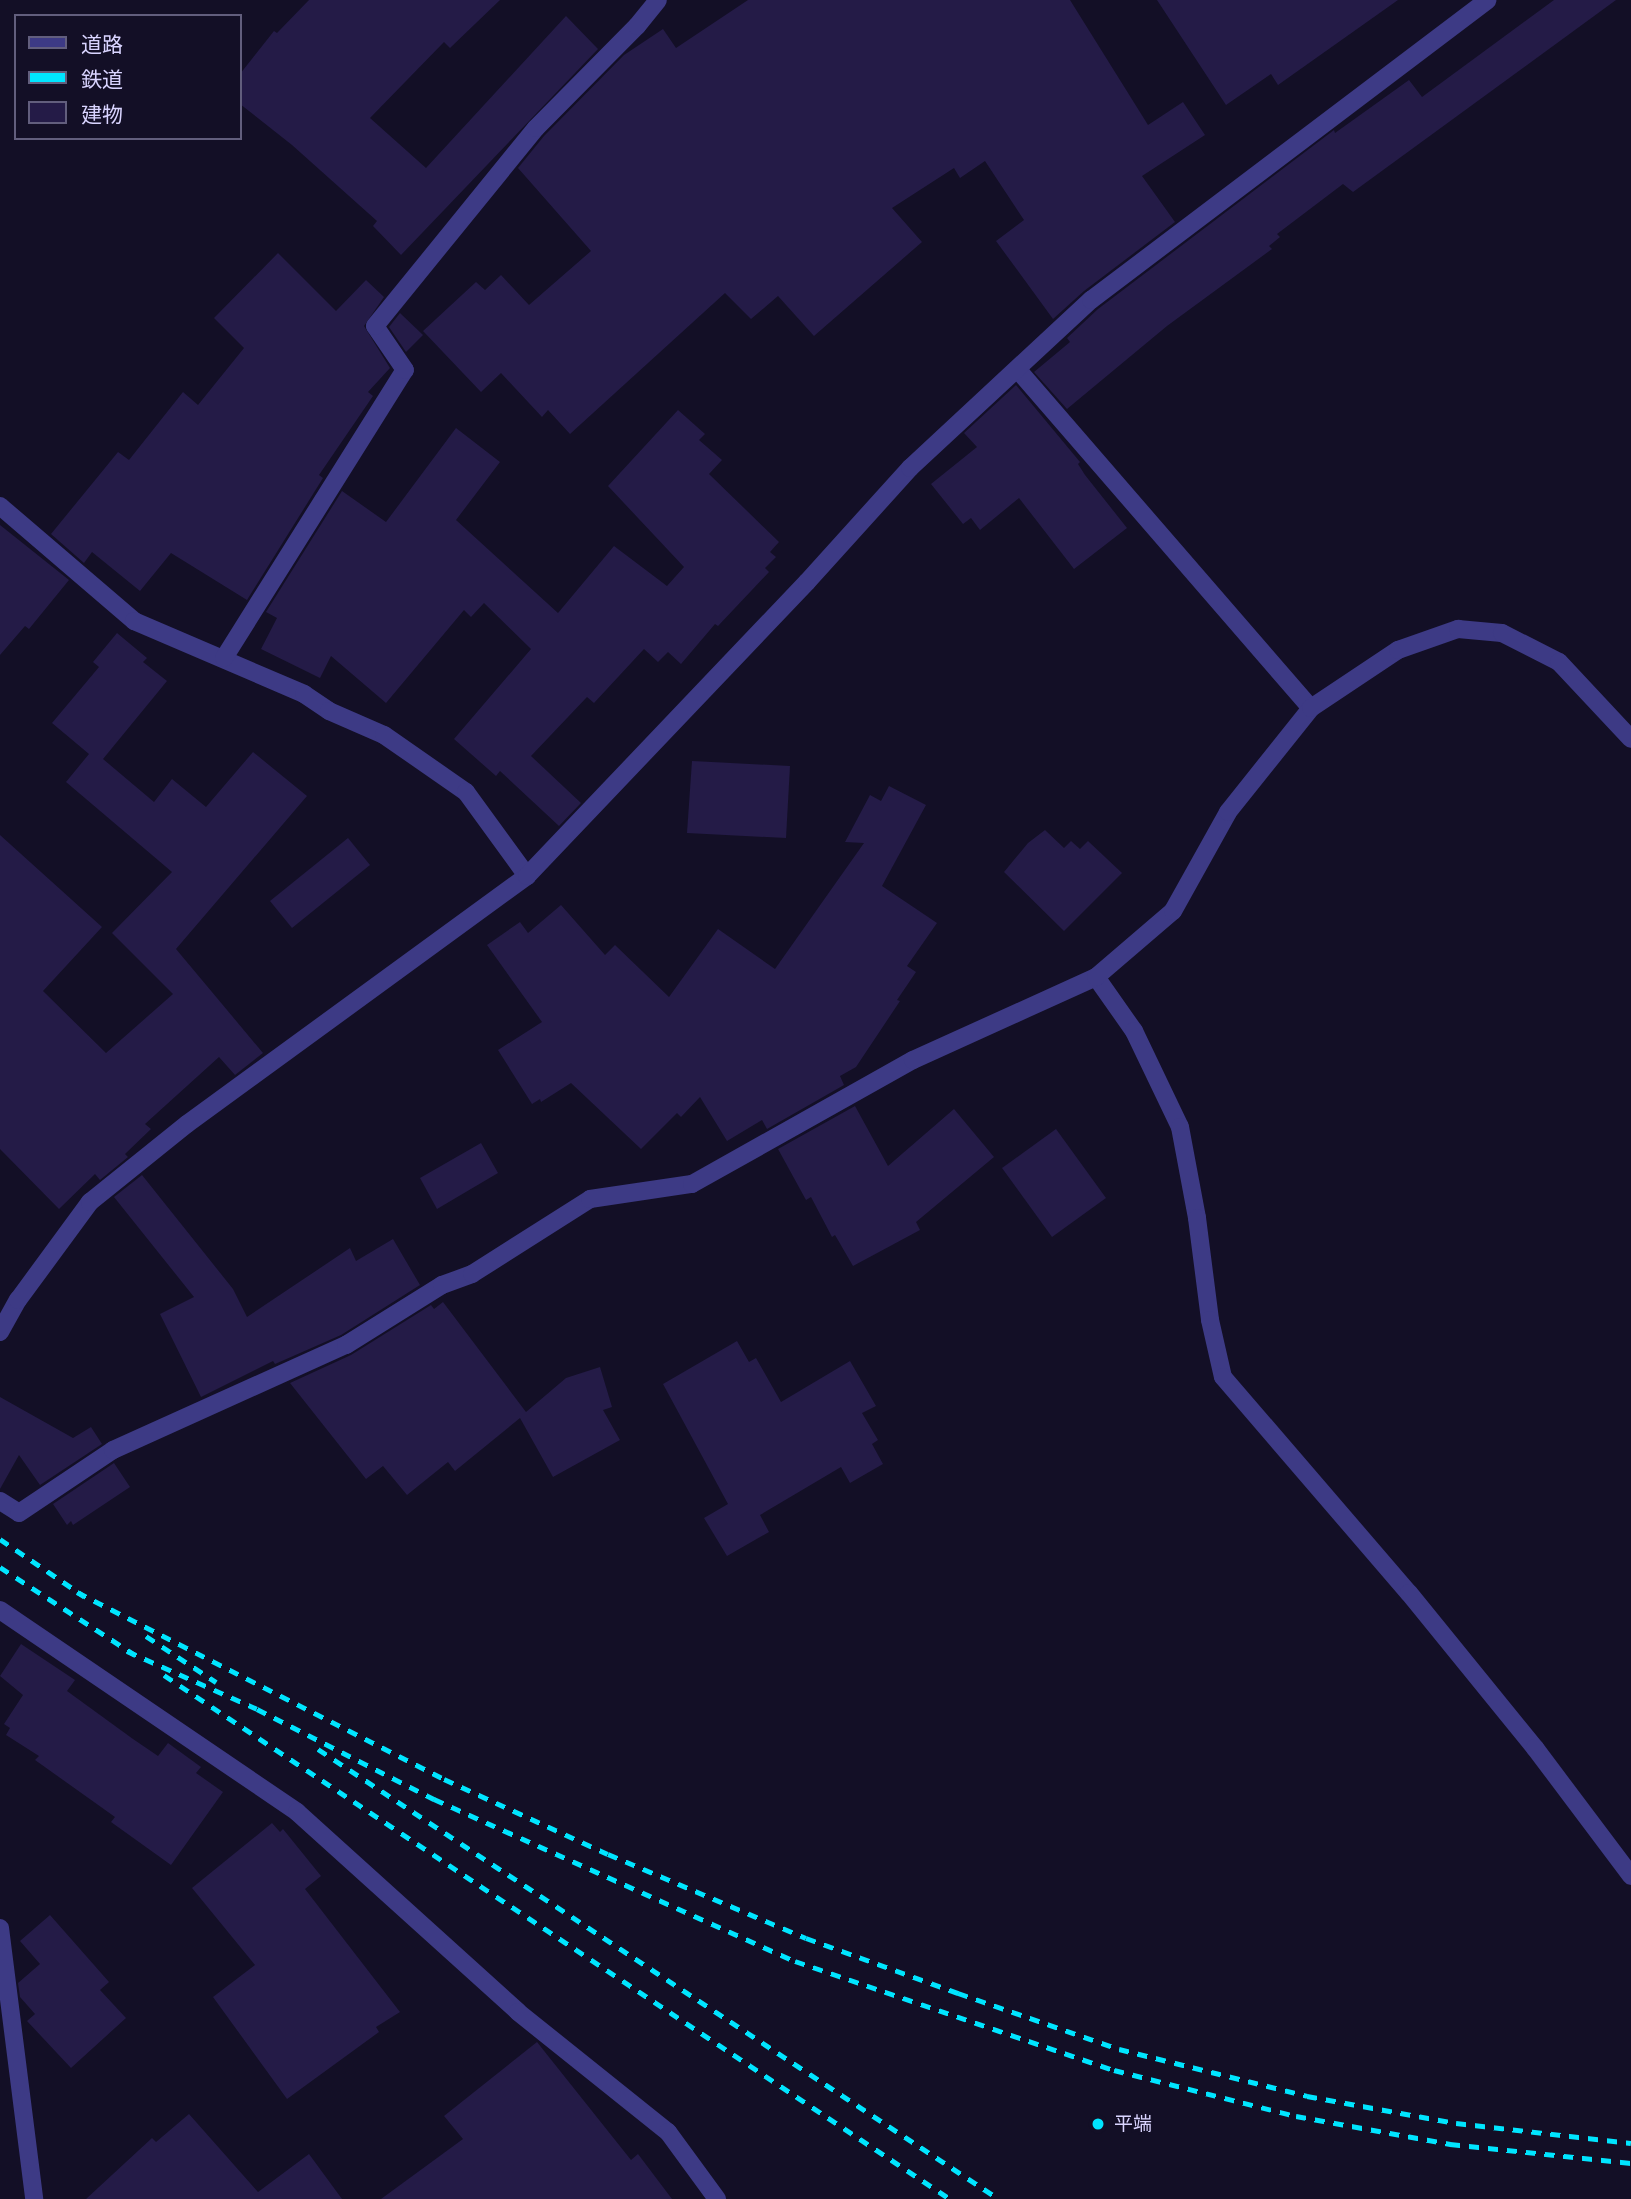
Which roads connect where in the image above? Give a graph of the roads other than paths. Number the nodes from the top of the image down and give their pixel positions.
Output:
1 (658, 0) edge
2 (1487, 0) edge
3 (1018, 370) junction
4 (0, 506) edge
5 (224, 658) junction
6 (1311, 708) junction
7 (1631, 739) edge
8 (527, 876) junction
9 (1096, 977) junction
10 (0, 1332) edge
11 (0, 1500) edge
12 (0, 1610) edge
13 (1631, 1876) edge
14 (0, 1928) edge
15 (34, 2199) edge
16 (717, 2199) edge

1 - 5 street
2 - 3 street
3 - 6 street
3 - 8 street
4 - 5 street
5 - 8 street
6 - 7 street
6 - 9 street
8 - 10 street
9 - 11 street
9 - 13 street
12 - 16 street
14 - 15 street

